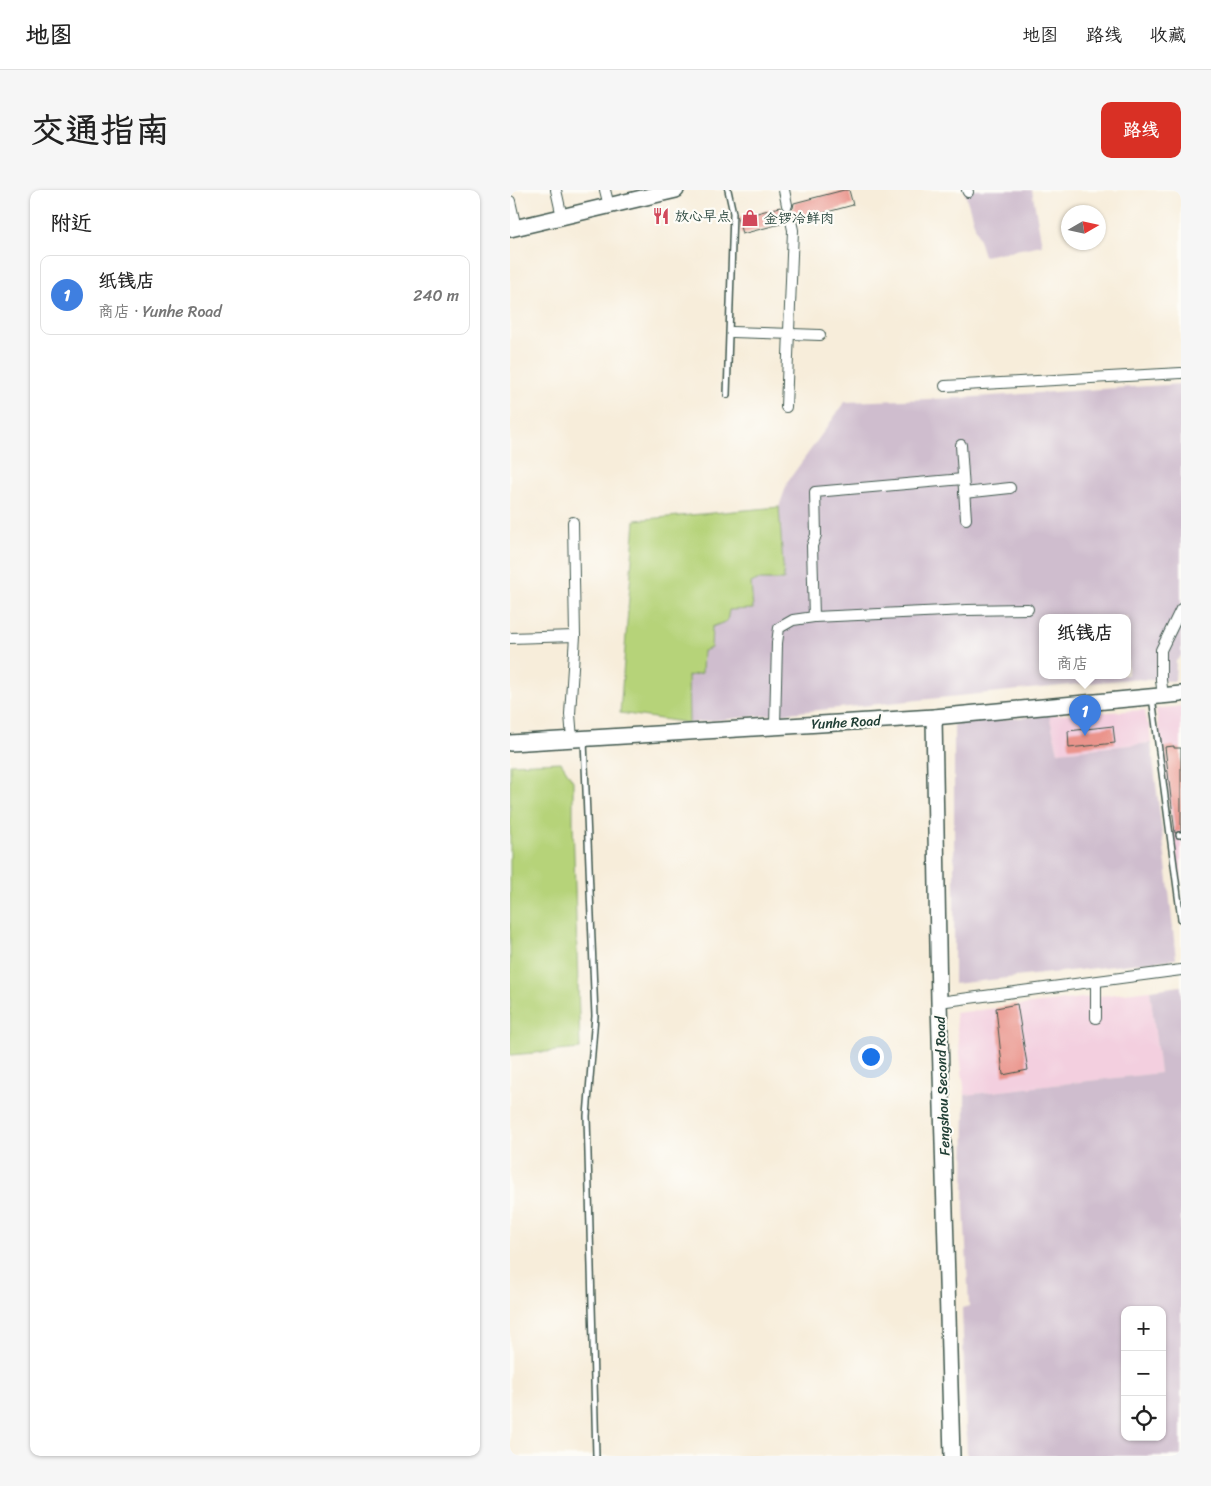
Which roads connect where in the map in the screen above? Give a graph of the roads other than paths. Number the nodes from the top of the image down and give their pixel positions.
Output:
1 (556, 190) edge
2 (605, 190) edge
3 (728, 190) edge
4 (784, 190) edge
5 (666, 191) edge
6 (510, 202) edge
7 (787, 205) dead end
8 (609, 206) junction
9 (562, 217) junction
10 (791, 221) dead end
11 (513, 229) edge
12 (732, 332) dead end
13 (789, 334) junction
14 (820, 335) dead end
15 (1181, 373) edge
16 (945, 386) dead end
17 (727, 395) dead end
18 (786, 407) dead end
19 (960, 445) dead end
20 (963, 479) junction
21 (1010, 488) dead end
22 (964, 493) junction
23 (966, 519) dead end
24 (573, 522) dead end
25 (1028, 609) dead end
26 (1181, 610) edge
27 (814, 617) junction
28 (575, 636) junction
29 (510, 638) edge
30 (1181, 694) edge
31 (1157, 697) junction
32 (934, 717) junction
33 (775, 726) junction
34 (578, 738) junction
35 (510, 742) edge
36 (1181, 919) edge
37 (1181, 970) edge
38 (1096, 982) junction
39 (939, 1002) junction
40 (1096, 1018) dead end
41 (596, 1456) edge
42 (952, 1456) edge

1 - 9 street
2 - 8 street
3 - 17 lane
4 - 7 street
5 - 8 street
6 - 11 street
8 - 9 street
9 - 11 street
10 - 13 street
12 - 13 street
13 - 14 street
13 - 18 street
15 - 16 street
19 - 20 street
20 - 22 street
20 - 27 street
21 - 22 street
22 - 23 street
24 - 28 street
25 - 27 street
26 - 31 street
27 - 33 street
28 - 29 street
28 - 34 street
30 - 31 street, Yunhe Road
31 - 32 street, Yunhe Road
31 - 36 lane
32 - 33 street, Yunhe Road
32 - 39 street, Fengshou Second Road
33 - 34 street, Yunhe Road
34 - 35 street, Yunhe Road
34 - 41 lane
37 - 38 street
38 - 39 street
38 - 40 street
39 - 42 street, Fengshou Second Road

